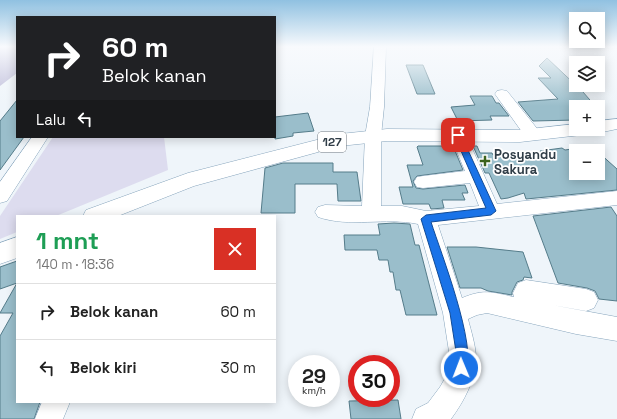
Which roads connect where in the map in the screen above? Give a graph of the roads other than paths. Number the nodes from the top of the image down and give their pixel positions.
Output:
1 (379, 67) edge
2 (502, 94) dead end
3 (617, 124) edge
4 (605, 125) edge
5 (569, 130) edge
6 (458, 135) junction
7 (533, 135) junction
8 (373, 136) junction
9 (39, 138) edge
10 (476, 176) junction
11 (423, 182) dead end
12 (0, 196) edge
13 (617, 198) edge
14 (119, 211) edge
15 (491, 211) junction
16 (325, 212) dead end
17 (371, 214) junction
18 (99, 215) edge
19 (426, 219) junction
20 (16, 247) edge
21 (0, 254) edge
22 (586, 300) dead end
23 (529, 312) junction
24 (455, 313) junction
25 (617, 329) edge
26 (56, 403) edge
27 (49, 419) edge
28 (426, 419) edge

1 - 8 street
2 - 7 street
3 - 4 main road
5 - 7 main road, 127
6 - 7 main road, 127
6 - 8 main road, 127
6 - 10 street
8 - 14 main road, 127
8 - 17 street
9 - 12 street
10 - 11 street
10 - 15 street
13 - 15 street
14 - 18 main road, 127
15 - 19 street
16 - 17 street
17 - 19 street
19 - 24 street
20 - 21 main road
22 - 23 street
23 - 24 street
23 - 25 street
24 - 28 street
26 - 27 street

